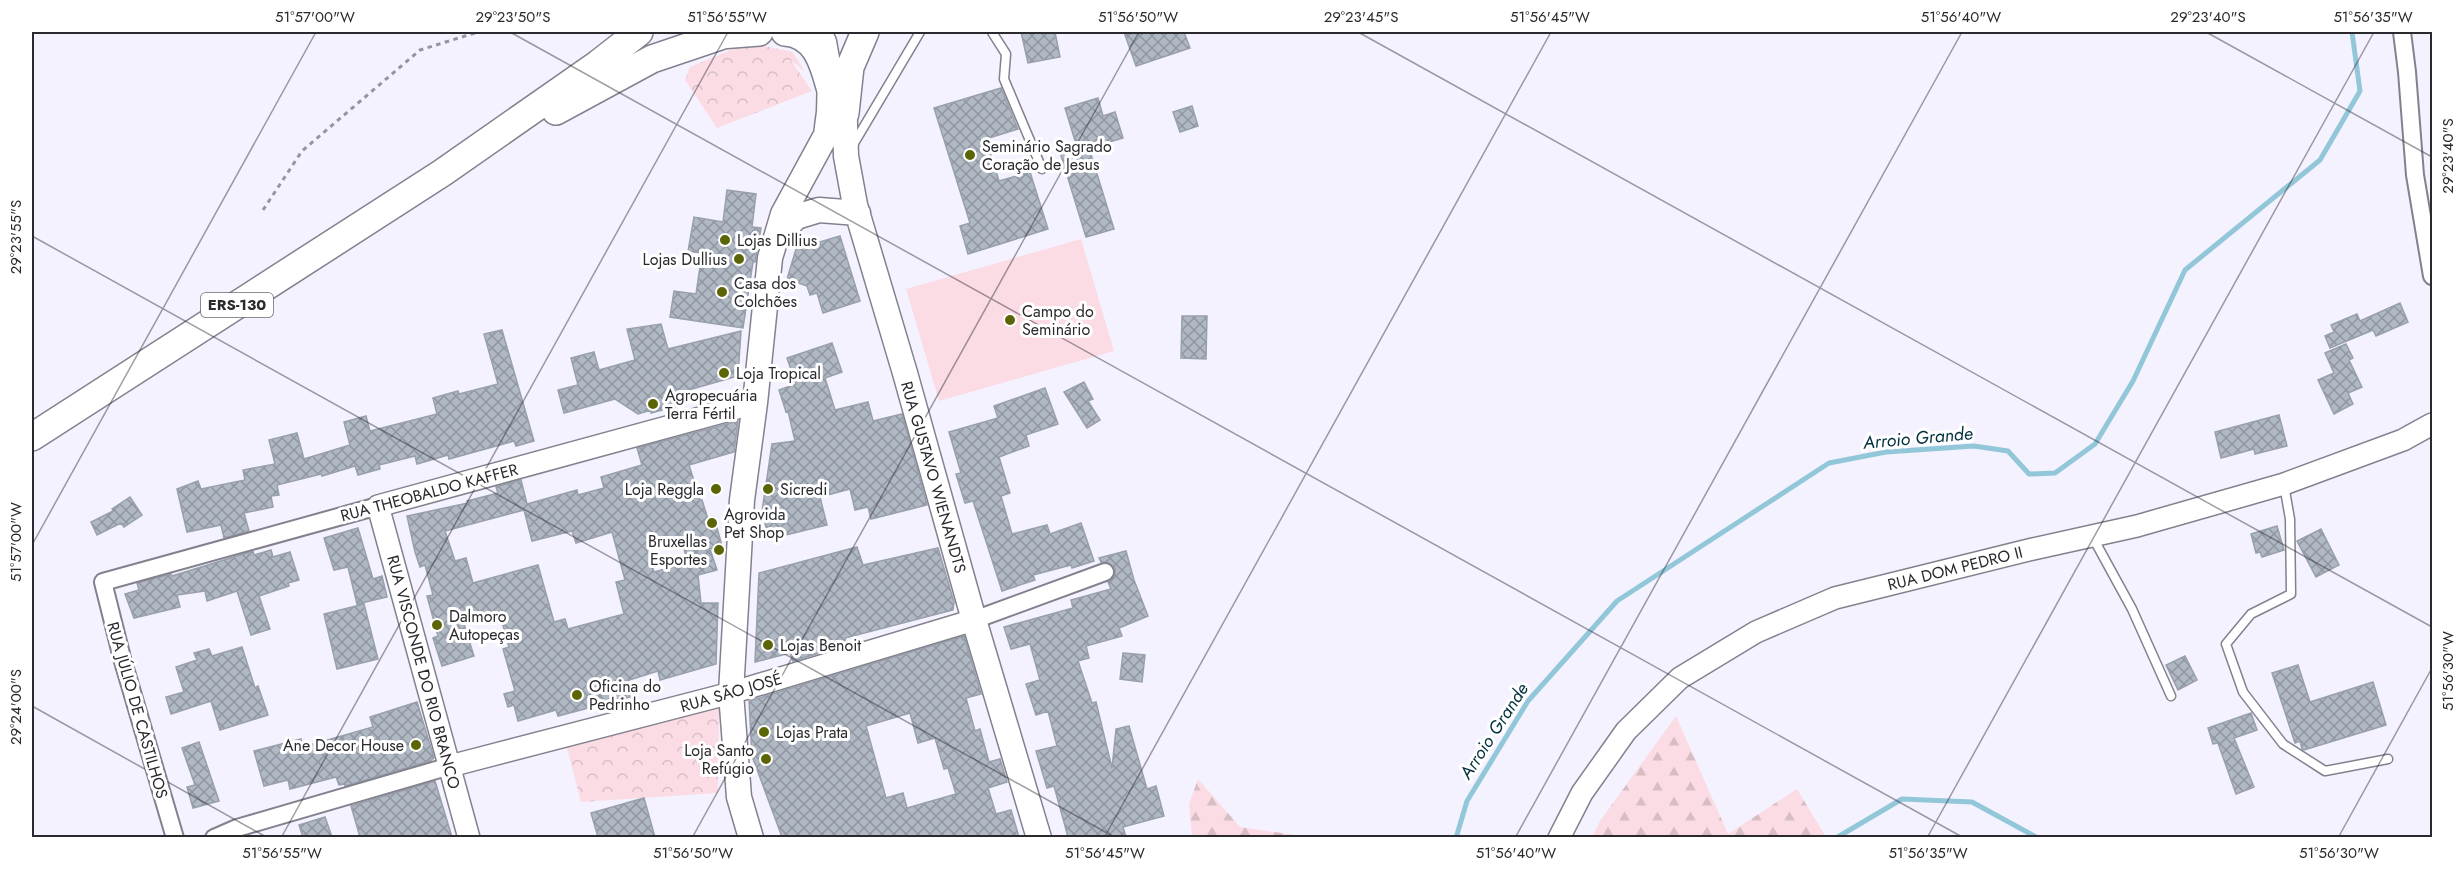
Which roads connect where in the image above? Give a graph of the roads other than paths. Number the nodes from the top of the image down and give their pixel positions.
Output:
1 (639, 32) edge
2 (759, 32) edge
3 (785, 32) edge
4 (818, 32) edge
5 (852, 32) edge
6 (865, 32) edge
7 (920, 32) edge
8 (992, 32) edge
9 (2402, 32) edge
10 (726, 33) edge
11 (835, 104) junction
12 (846, 156) junction
13 (1042, 169) dead end
14 (442, 173) junction
15 (858, 213) junction
16 (775, 240) junction
17 (2433, 276) edge
18 (755, 403) junction
19 (2433, 424) edge
20 (32, 437) edge
21 (2284, 484) junction
22 (378, 506) junction
23 (2092, 535) junction
24 (1105, 572) dead end
25 (103, 582) joint
26 (974, 620) junction
27 (731, 693) junction
28 (2171, 696) dead end
29 (2388, 759) dead end
30 (450, 766) junction
31 (175, 837) edge
32 (213, 837) edge
33 (469, 837) edge
34 (751, 837) edge
35 (1038, 837) edge
36 (1559, 837) edge

1 - 14 main road, ERS-130
2 - 10 main road
3 - 11 main road
4 - 11 main road
5 - 11 main road
6 - 11 main road
7 - 12 lane
8 - 13 lane
9 - 17 street
10 - 14 main road, ERS-130
11 - 12 main road, RUA GUSTAVO WIENANDTS
11 - 16 main road
12 - 15 main road, RUA GUSTAVO WIENANDTS
14 - 20 main road, ERS-130
15 - 16 main road
15 - 26 main road, RUA GUSTAVO WIENANDTS
16 - 18 main road
18 - 22 street, RUA THEOBALDO KAFFER
18 - 27 main road
19 - 21 street, RUA DOM PEDRO II
21 - 23 street, RUA DOM PEDRO II
21 - 29 lane
22 - 25 street, RUA THEOBALDO KAFFER
22 - 30 street, RUA VISCONDE DO RIO BRANCO
23 - 28 lane
23 - 36 street, RUA DOM PEDRO II
24 - 26 street, RUA SÃO JOSÉ
25 - 31 street, RUA JÚLIO DE CASTILHOS
26 - 27 street, RUA SÃO JOSÉ
26 - 35 main road, RUA GUSTAVO WIENANDTS
27 - 30 street, RUA SÃO JOSÉ
27 - 34 main road
30 - 32 street, RUA SÃO JOSÉ
30 - 33 street, RUA VISCONDE DO RIO BRANCO

